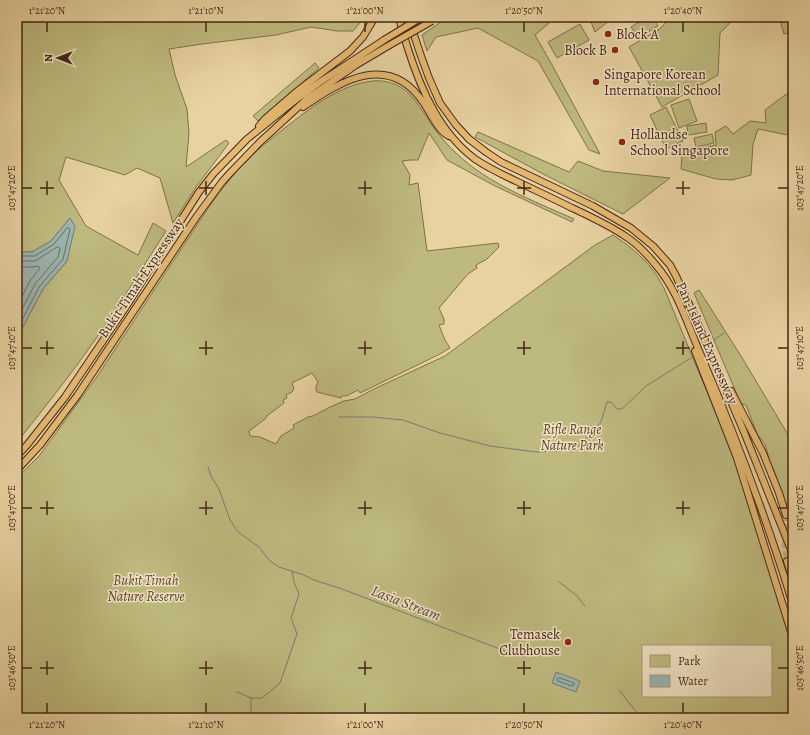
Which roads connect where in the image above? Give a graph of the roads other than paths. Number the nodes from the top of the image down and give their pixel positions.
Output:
1 (375, 17) edge
2 (399, 17) edge
3 (408, 17) edge
4 (413, 17) edge
5 (422, 17) edge
6 (434, 19) edge
7 (415, 39) junction
8 (296, 109) junction
9 (256, 132) junction
10 (452, 137) junction
11 (695, 317) junction
12 (687, 323) junction
13 (17, 456) edge
14 (17, 470) edge
15 (786, 515) tunnel mouth
16 (793, 555) edge
17 (787, 561) tunnel mouth
18 (793, 580) edge
19 (793, 605) edge
20 (793, 638) edge
21 (792, 701) edge
22 (791, 718) edge

1 - 9 highway
2 - 10 highway, Pan-Island Expressway
3 - 7 highway, Pan-Island Expressway
4 - 7 highway
5 - 9 highway, bridge
6 - 8 highway, bridge
7 - 11 highway, Pan-Island Expressway
8 - 10 highway
8 - 14 highway, Bukit Timah Expressway
9 - 13 highway, Bukit Timah Expressway
10 - 12 highway, Pan-Island Expressway
11 - 15 highway
11 - 16 highway, Pan-Island Expressway
12 - 19 highway, Pan-Island Expressway
12 - 20 highway
17 - 18 highway
21 - 22 highway

